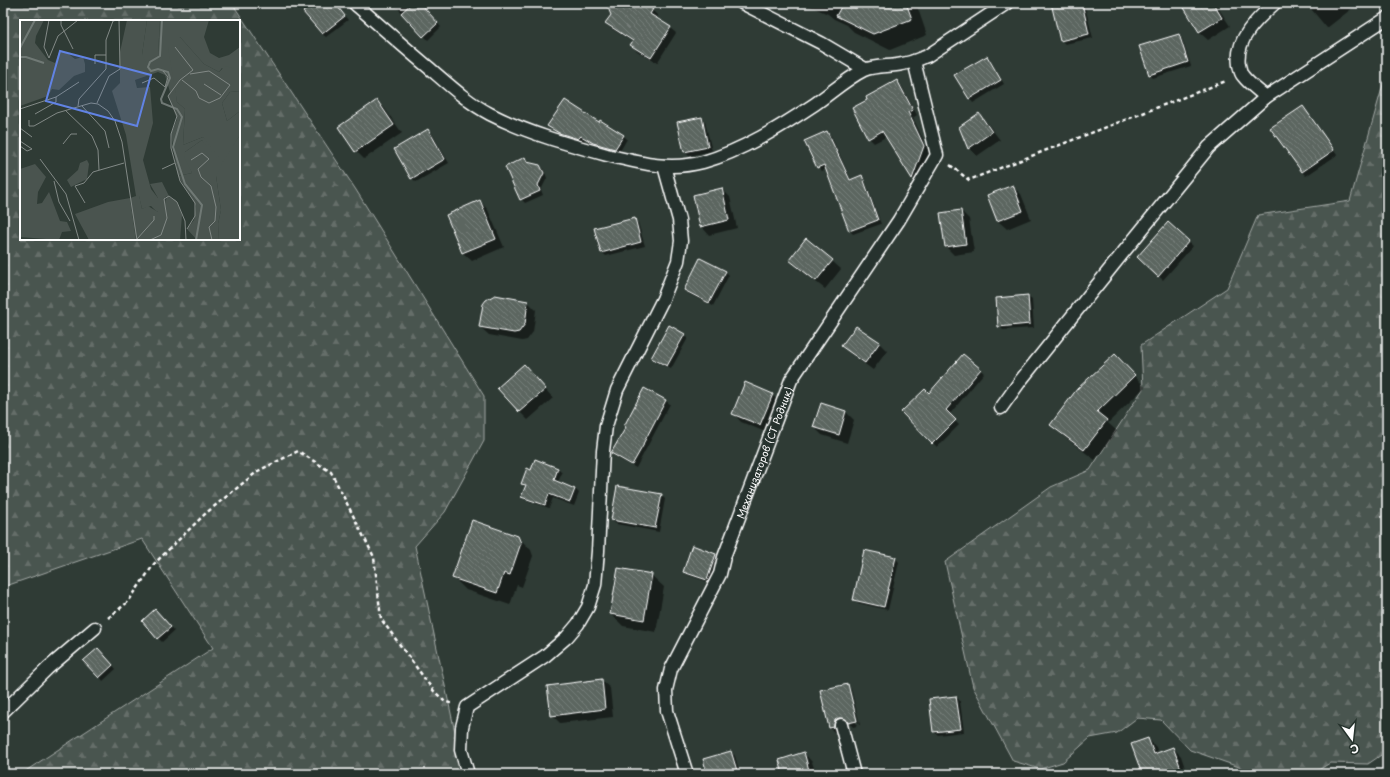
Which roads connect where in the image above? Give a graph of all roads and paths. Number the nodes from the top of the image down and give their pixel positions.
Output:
1 (354, 3) edge
2 (742, 3) edge
3 (1007, 3) edge
4 (1275, 3) edge
5 (1387, 18) edge
6 (914, 61) junction
7 (865, 69) junction
8 (1241, 75) junction
9 (1266, 97) junction
10 (937, 155) junction
11 (664, 166) junction
12 (1001, 408) dead end
13 (95, 628) joint
14 (467, 707) junction
15 (3, 712) edge
16 (841, 725) dead end
17 (468, 774) edge
18 (687, 774) edge
19 (854, 774) edge

1 - 11 lane
2 - 7 lane
3 - 6 lane
4 - 8 lane
5 - 9 lane
6 - 7 lane
6 - 10 lane
7 - 11 lane
8 - 9 lane
8 - 10 path
9 - 12 lane
10 - 18 lane, Механизаторов (СТ Родник)
11 - 14 lane
13 - 14 path
13 - 15 lane
14 - 17 lane
16 - 19 lane

